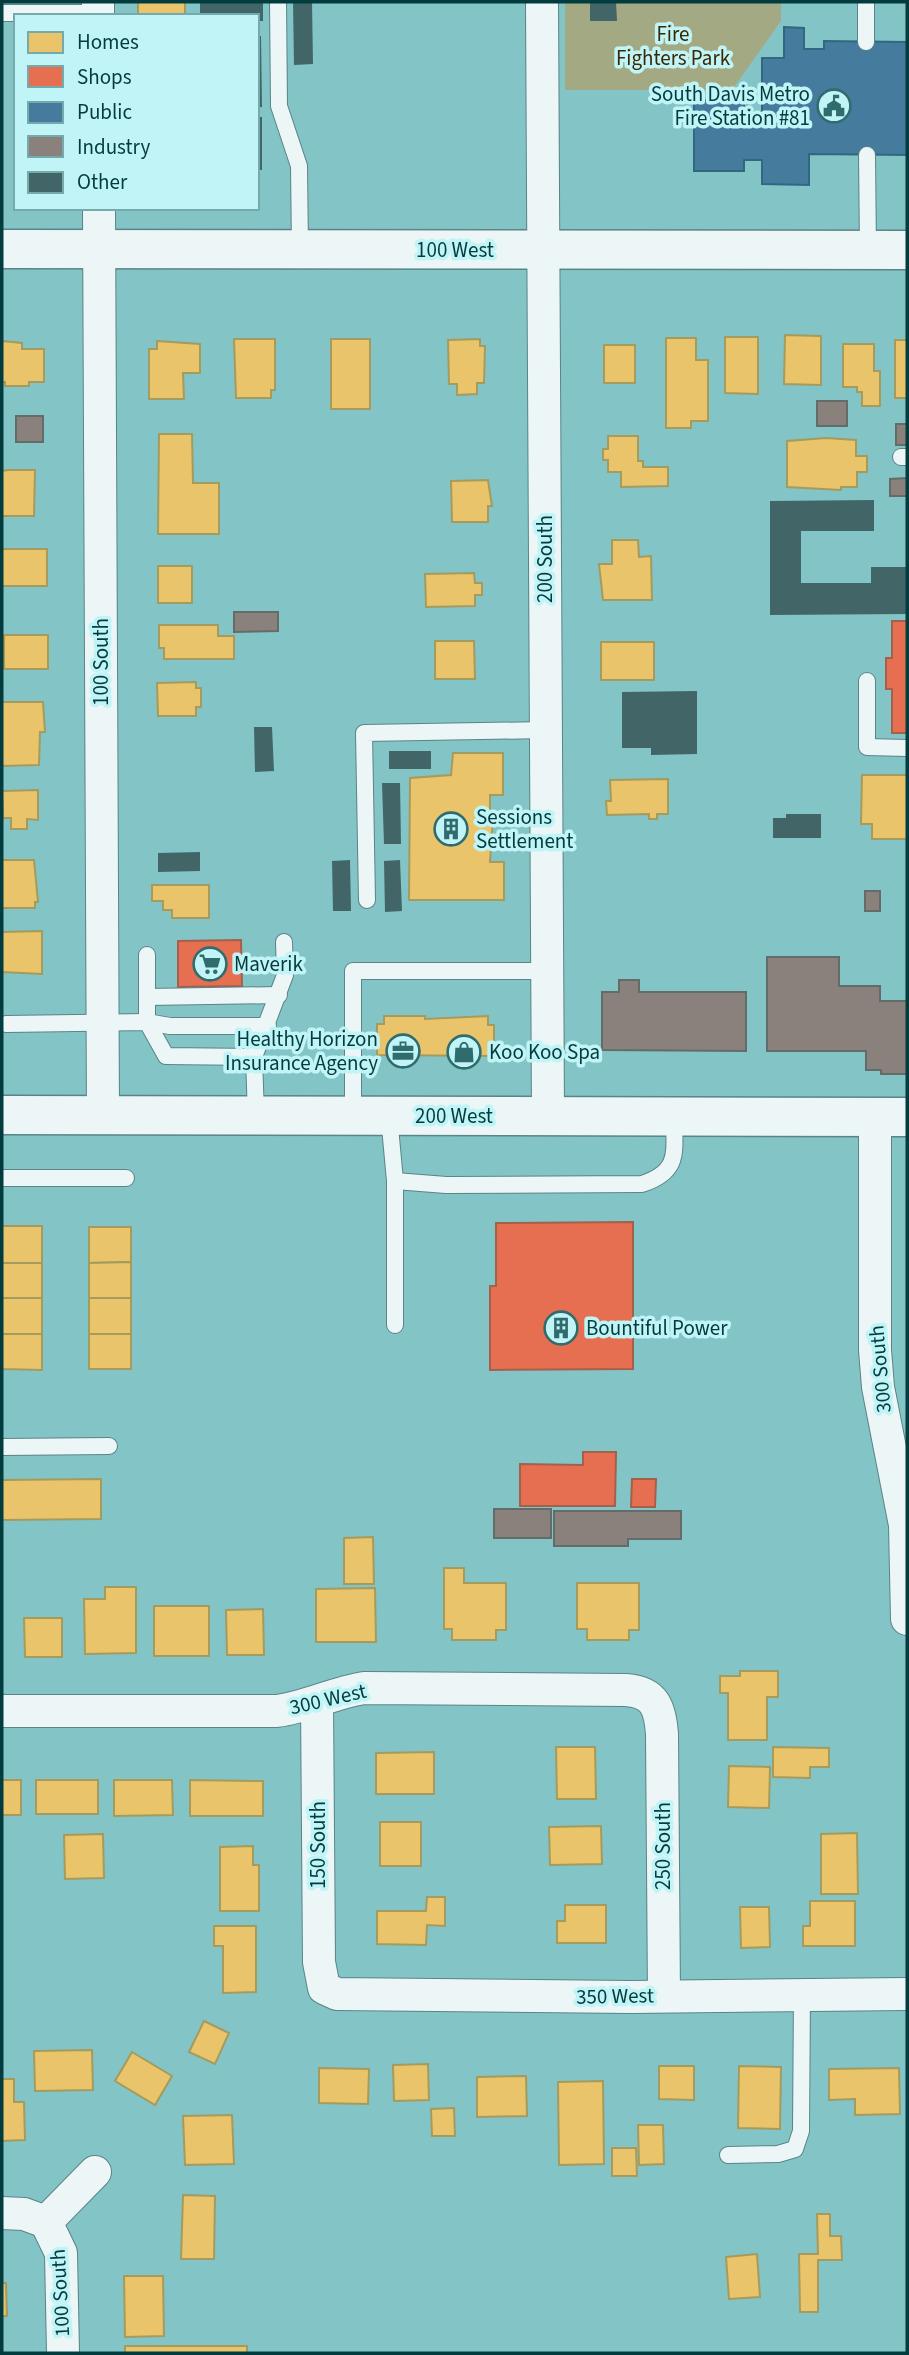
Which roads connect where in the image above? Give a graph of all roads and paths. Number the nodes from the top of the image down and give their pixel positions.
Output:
1 (278, 2) edge
2 (542, 2) edge
3 (866, 2) edge
4 (98, 10) edge
5 (2, 13) edge
6 (866, 41) dead end
7 (867, 155) dead end
8 (99, 210) edge
9 (2, 249) edge
10 (99, 249) junction
11 (300, 249) junction
12 (543, 250) junction
13 (868, 250) junction
14 (907, 250) edge
15 (867, 681) dead end
16 (546, 730) junction
17 (907, 748) edge
18 (366, 900) dead end
19 (284, 942) dead end
20 (146, 955) dead end
21 (547, 971) junction
22 (279, 995) junction
23 (147, 997) junction
24 (147, 1022) junction
25 (103, 1023) junction
26 (6, 1024) dead end
27 (268, 1026) junction
28 (254, 1057) junction
29 (2, 1115) edge
30 (103, 1115) junction
31 (256, 1115) junction
32 (371, 1116) junction
33 (548, 1116) junction
34 (674, 1116) junction
35 (891, 1117) edge
36 (2, 1178) edge
37 (126, 1178) dead end
38 (395, 1181) junction
39 (395, 1325) dead end
40 (109, 1446) dead end
41 (2, 1447) edge
42 (907, 1619) edge
43 (653, 1698) joint
44 (317, 1702) junction
45 (2, 1711) edge
46 (324, 1988) joint
47 (802, 1994) junction
48 (907, 1994) edge
49 (664, 1996) junction
50 (727, 2155) dead end
51 (95, 2172) dead end
52 (2, 2213) edge
53 (46, 2222) junction
54 (63, 2353) edge

1 - 11 lane
2 - 12 street, 200 South
3 - 6 lane
4 - 5 lane
7 - 13 lane
8 - 10 street, 100 South
9 - 10 street, 100 West
10 - 11 street, 100 West
10 - 25 street, 100 South
11 - 12 street, 100 West
12 - 13 street, 100 West
12 - 16 street, 200 South
13 - 14 street, 100 West
15 - 17 lane
16 - 18 lane
16 - 21 street, 200 South
19 - 22 lane
20 - 23 lane
21 - 32 lane
21 - 33 street, 200 South
22 - 23 lane
22 - 27 lane
23 - 24 lane
24 - 25 lane
24 - 27 lane
24 - 28 lane
25 - 26 lane
25 - 30 street, 100 South
27 - 28 lane
28 - 31 lane
29 - 30 street, 200 West
30 - 31 street, 200 West
31 - 32 street, 200 West
32 - 33 street, 200 West
32 - 38 lane
33 - 34 street, 200 West
34 - 35 street, 200 West
34 - 38 lane
35 - 42 street, 300 South
36 - 37 lane
38 - 39 lane
40 - 41 lane
43 - 44 street, 300 West
43 - 49 street, 250 South
44 - 45 street, 300 West
44 - 46 street, 150 South
46 - 49 street, 350 West
47 - 48 street, 350 West
47 - 49 street, 350 West
47 - 50 lane
51 - 53 street, 100 South
52 - 53 street
53 - 54 street, 100 South

